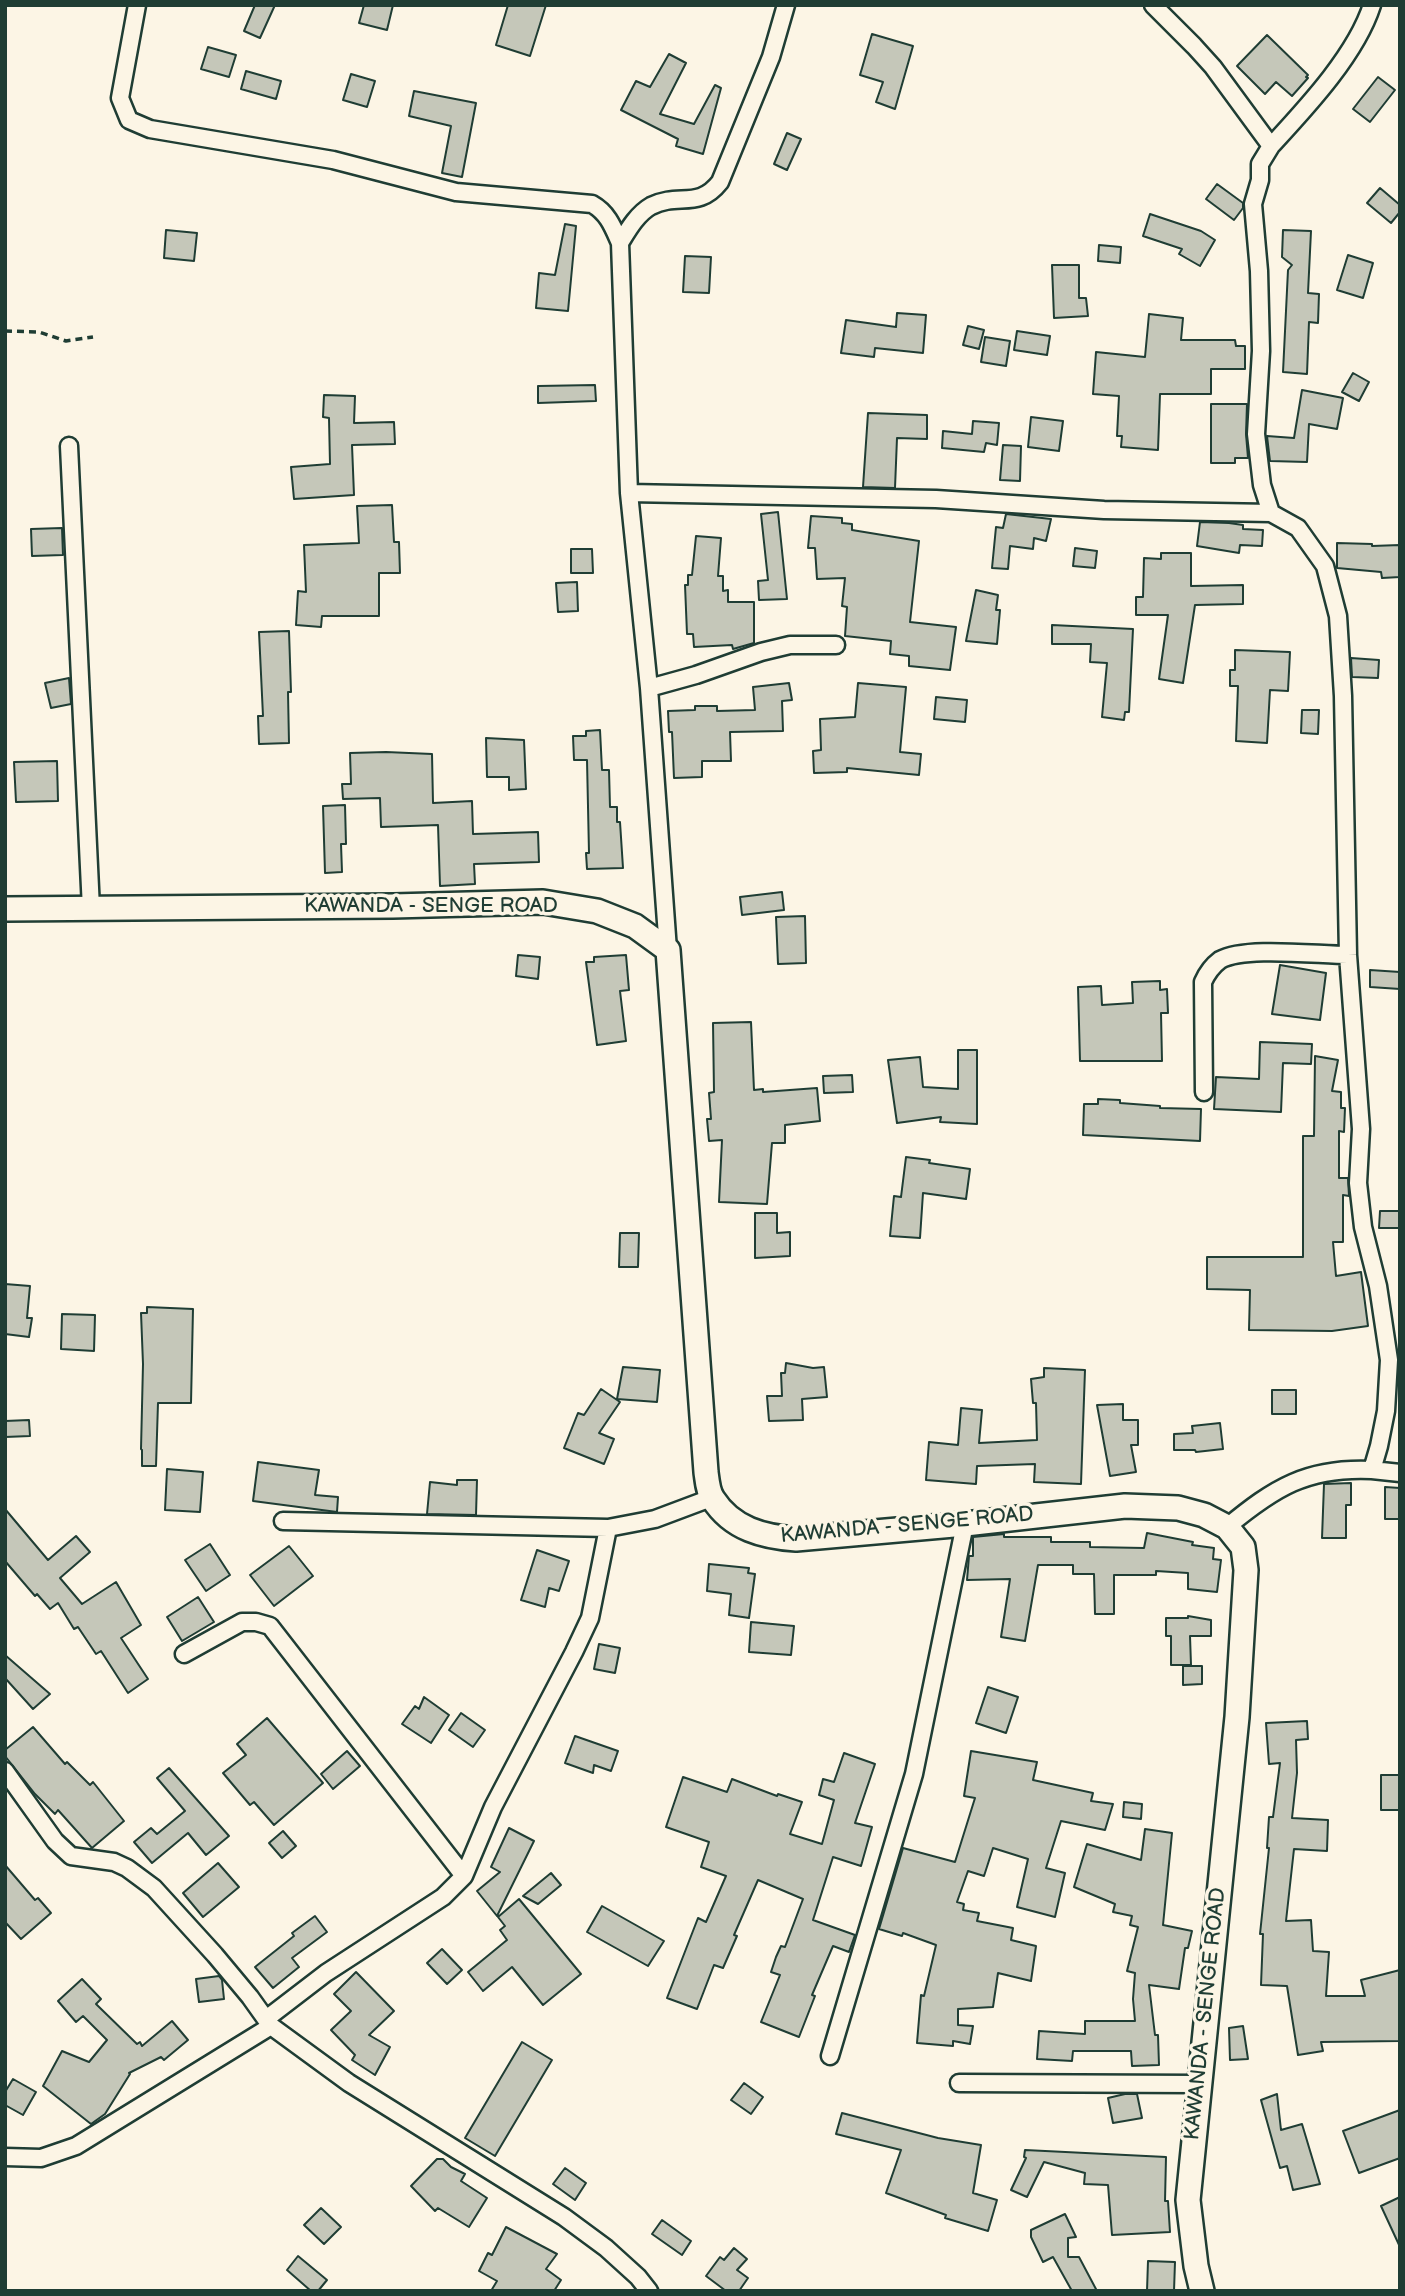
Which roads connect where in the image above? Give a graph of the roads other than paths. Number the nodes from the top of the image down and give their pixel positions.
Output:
1 (137, 5) edge
2 (786, 5) edge
3 (1153, 5) edge
4 (1372, 5) edge
5 (1271, 146) junction
6 (620, 243) junction
7 (68, 446) dead end
8 (629, 494) junction
9 (1271, 513) junction
10 (836, 645) dead end
11 (649, 688) junction
12 (5, 909) edge
13 (91, 909) junction
14 (668, 950) junction
15 (1348, 956) junction
16 (1204, 1092) dead end
17 (1372, 1470) junction
18 (1400, 1473) edge
19 (711, 1498) junction
20 (283, 1521) dead end
21 (965, 1524) junction
22 (1227, 1527) junction
23 (608, 1528) junction
24 (184, 1654) dead end
25 (5, 1772) edge
26 (464, 1876) junction
27 (268, 2022) junction
28 (830, 2056) dead end
29 (959, 2083) dead end
30 (1198, 2084) junction
31 (5, 2157) edge
32 (649, 2291) edge
33 (1202, 2291) edge

1 - 6 street
2 - 6 street
3 - 5 street
4 - 5 street
5 - 9 street
6 - 8 street
7 - 13 street
8 - 9 street
8 - 11 street
9 - 15 street
10 - 11 street
11 - 14 street
12 - 13 street, KAWANDA - SENGE ROAD
13 - 14 street, KAWANDA - SENGE ROAD
14 - 19 street
15 - 16 street
15 - 17 street
17 - 18 street
17 - 22 street
19 - 21 street, KAWANDA - SENGE ROAD
19 - 23 street
20 - 23 street
21 - 22 street, KAWANDA - SENGE ROAD
21 - 28 street
22 - 30 street, KAWANDA - SENGE ROAD
23 - 26 street
24 - 26 street
25 - 27 street
26 - 27 street
27 - 31 street
27 - 32 street
29 - 30 street
30 - 33 street, KAWANDA - SENGE ROAD

